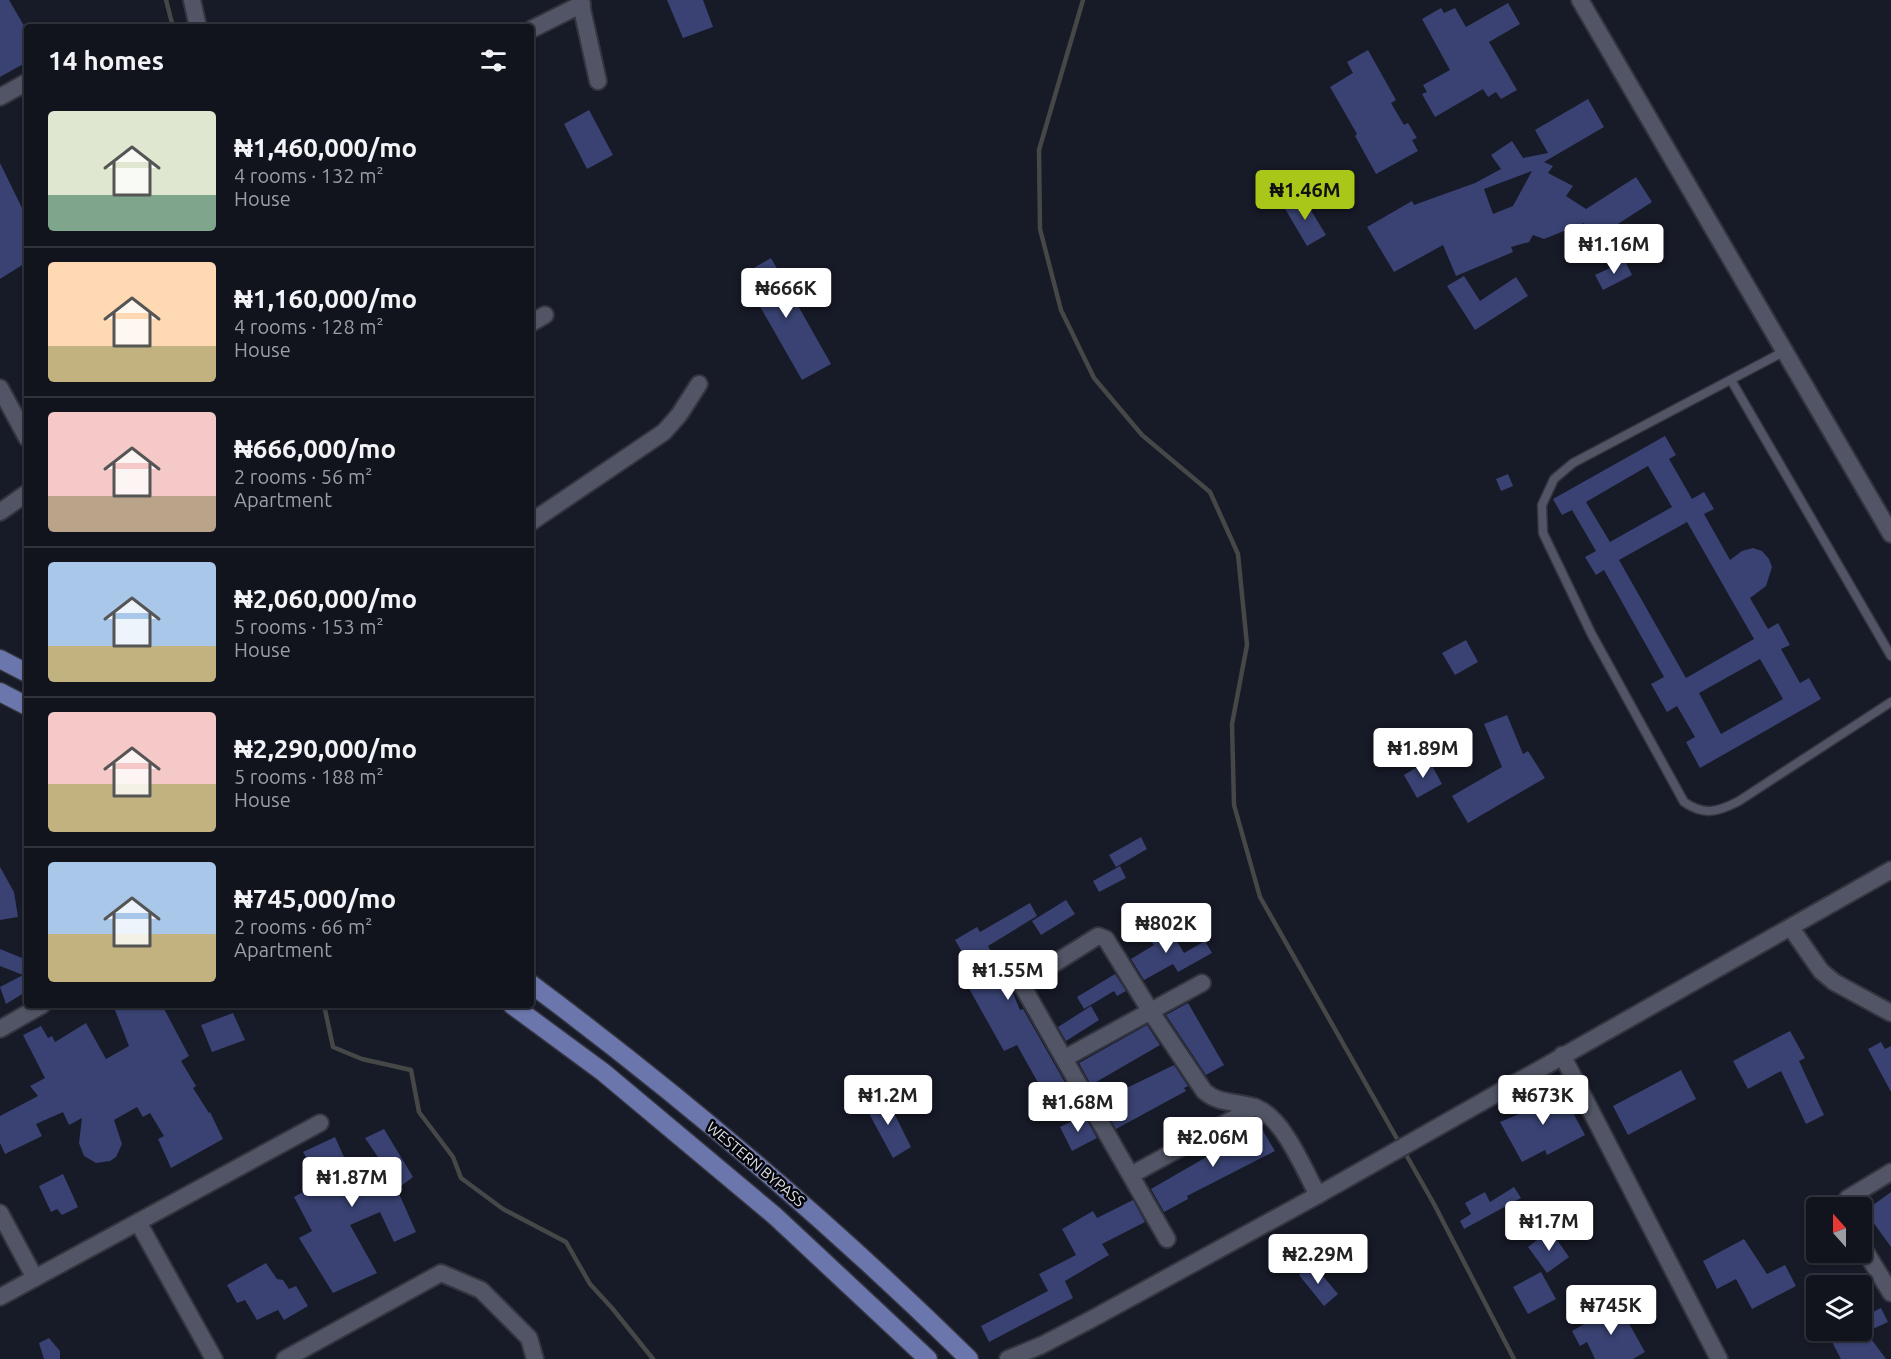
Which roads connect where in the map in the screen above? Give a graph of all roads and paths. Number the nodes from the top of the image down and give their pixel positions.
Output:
1 (192, 0) edge
2 (1580, 0) edge
3 (581, 2) edge
4 (197, 24) edge
5 (534, 28) edge
6 (598, 81) dead end
7 (24, 84) edge
8 (0, 98) edge
9 (1785, 351) junction
10 (1731, 380) junction
11 (699, 384) dead end
12 (0, 388) edge
13 (24, 432) edge
14 (24, 495) edge
15 (0, 512) edge
16 (534, 520) edge
17 (1891, 534) edge
18 (1891, 656) edge
19 (0, 659) edge
20 (24, 671) edge
21 (0, 692) edge
22 (1891, 702) edge
23 (24, 704) edge
24 (1891, 870) edge
25 (1791, 928) junction
26 (1202, 982) dead end
27 (534, 986) edge
28 (37, 1008) edge
29 (516, 1008) edge
30 (1151, 1012) junction
31 (1891, 1013) edge
32 (0, 1029) edge
33 (1562, 1055) junction
34 (1065, 1058) junction
35 (1255, 1107) junction
36 (320, 1123) dead end
37 (1891, 1172) edge
38 (1131, 1175) junction
39 (1318, 1195) junction
40 (1850, 1197) edge
41 (0, 1213) edge
42 (138, 1222) junction
43 (1167, 1239) dead end
44 (1872, 1262) edge
45 (34, 1278) junction
46 (1891, 1293) edge
47 (0, 1297) edge
48 (1042, 1345) junction
49 (214, 1359) edge
50 (285, 1359) edge
51 (535, 1359) edge
52 (928, 1359) edge
53 (969, 1359) edge
54 (1008, 1359) edge
55 (1032, 1359) edge
56 (1719, 1359) edge

1 - 4 street
2 - 9 street
3 - 5 street
3 - 6 street
7 - 8 street
9 - 10 lane
9 - 17 street
10 - 18 lane
10 - 22 lane
11 - 16 street
12 - 13 street
14 - 15 street
19 - 20 main road
21 - 23 main road
24 - 25 street
25 - 31 street
25 - 33 street
26 - 30 street
27 - 53 main road, WESTERN BYPASS
28 - 32 street
29 - 52 main road, WESTERN BYPASS
30 - 34 street
30 - 34 street
30 - 35 street
33 - 39 street
33 - 56 street
34 - 38 street
35 - 38 street
35 - 39 street
36 - 42 street
37 - 40 street
38 - 43 street
39 - 48 street
41 - 45 street
42 - 45 street
42 - 49 street
44 - 46 street
45 - 47 street
48 - 54 street
48 - 55 street
50 - 51 street

